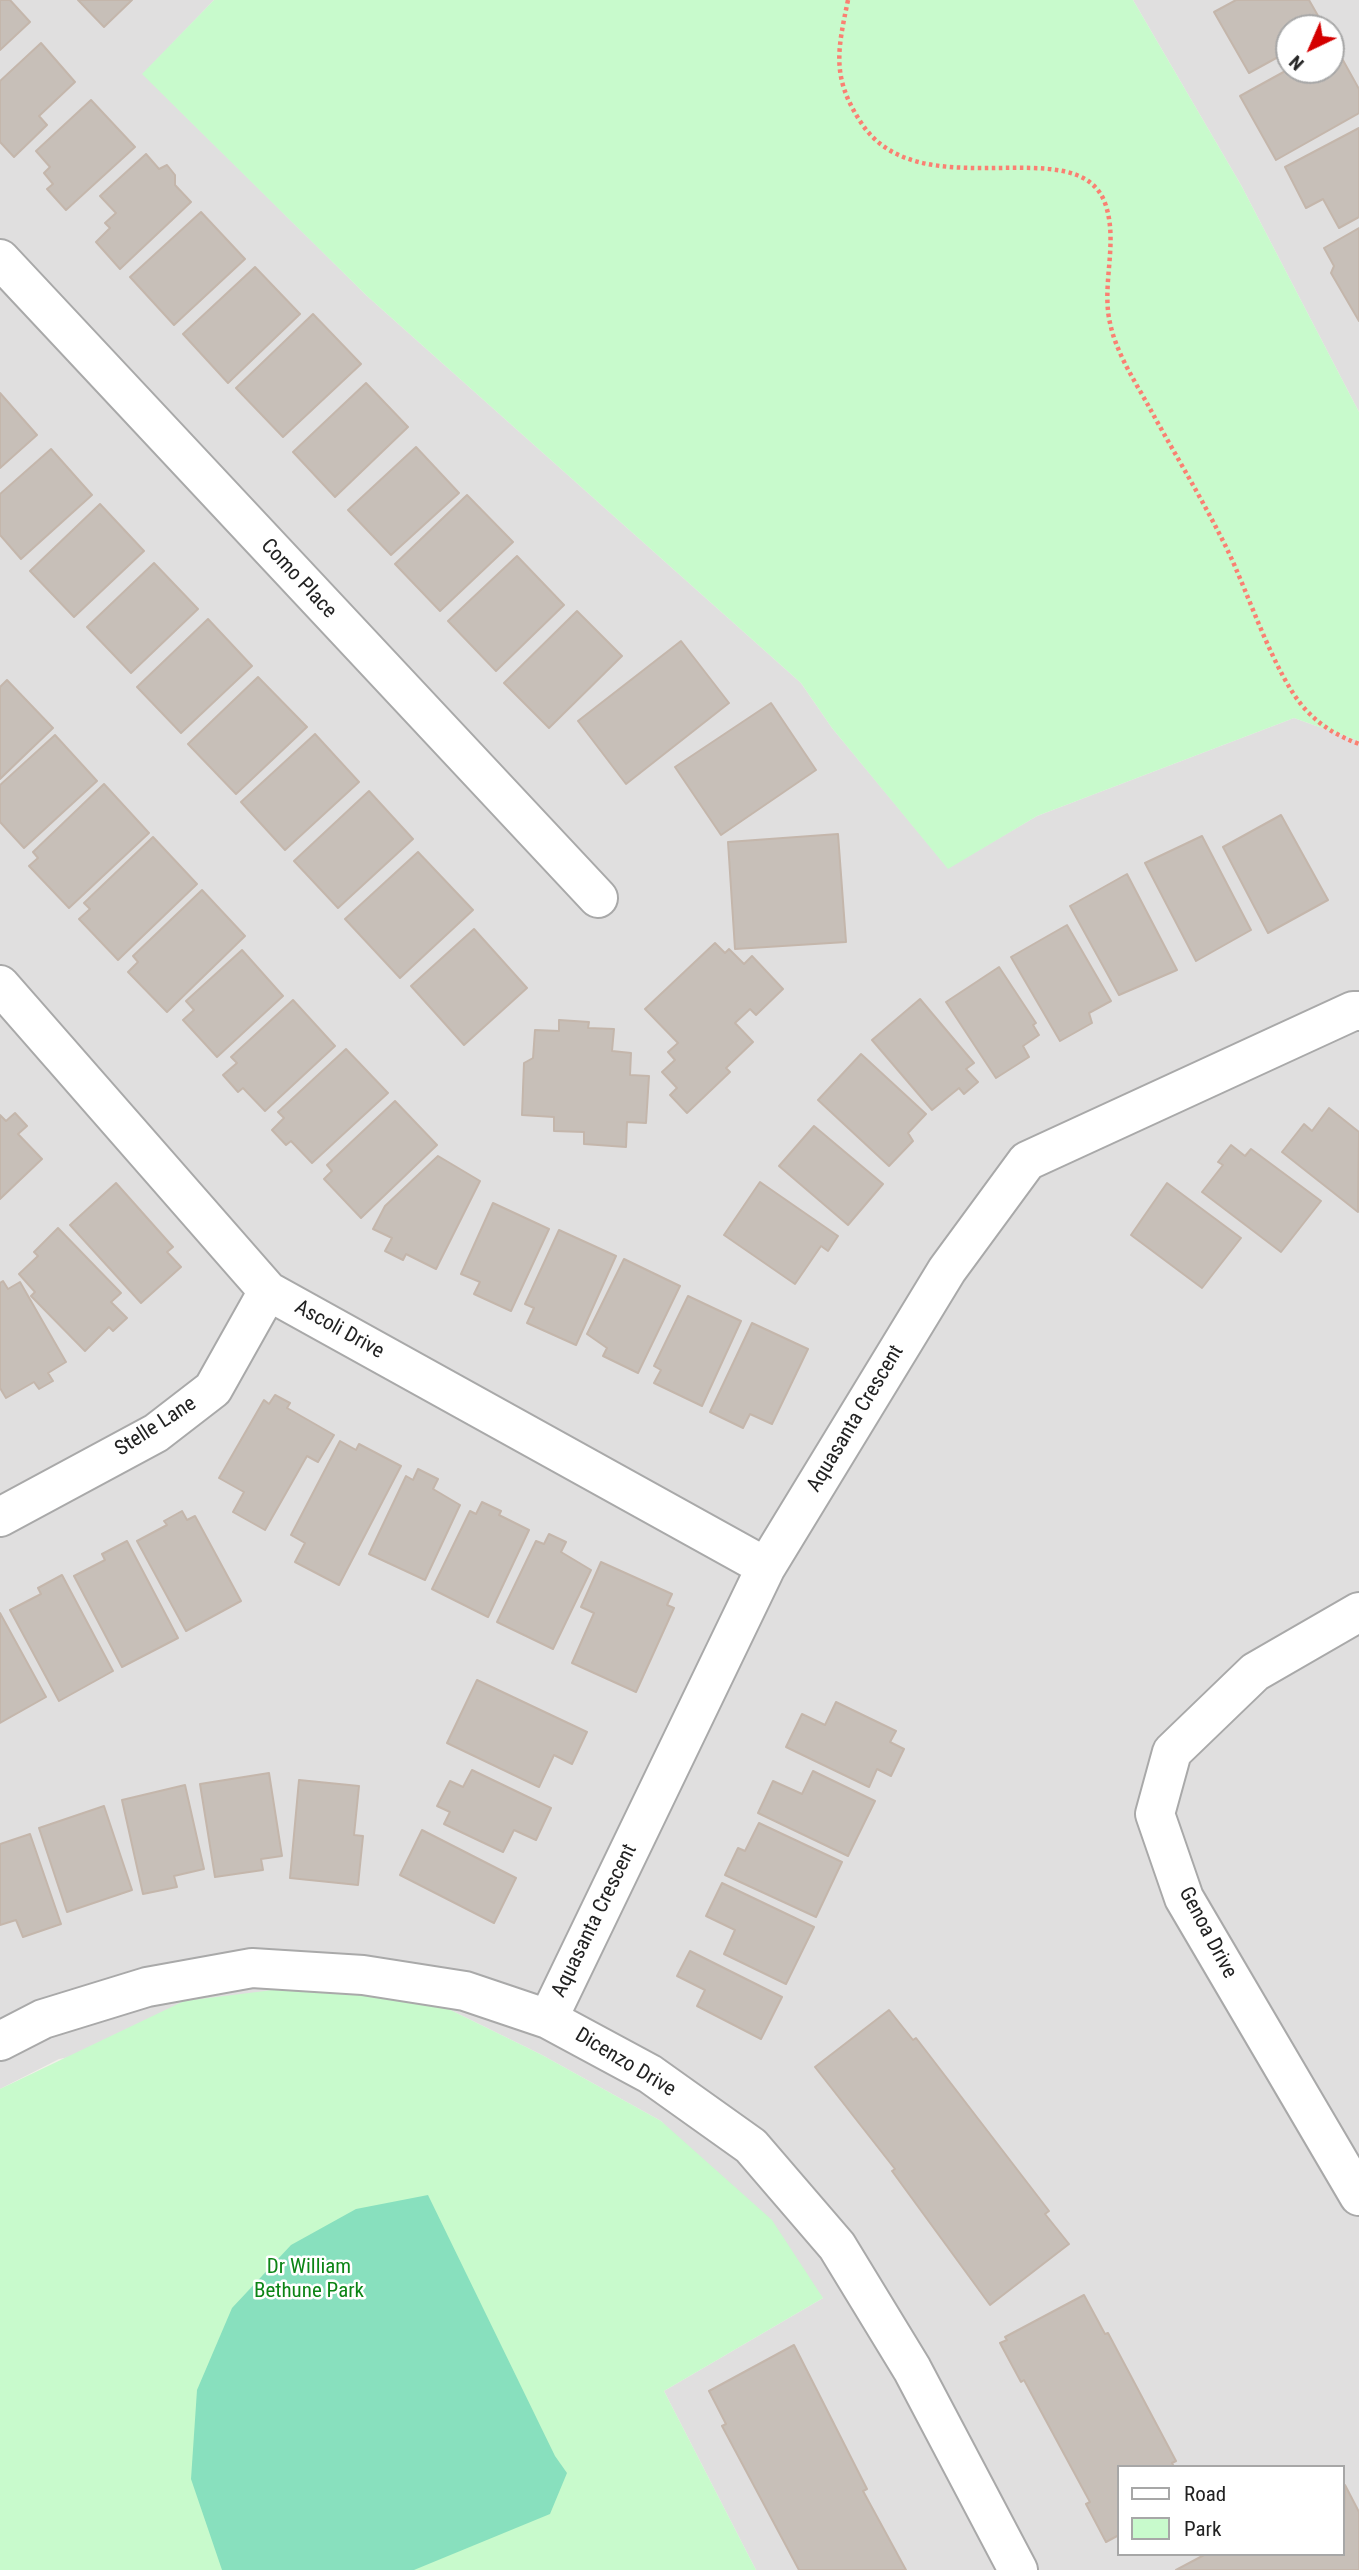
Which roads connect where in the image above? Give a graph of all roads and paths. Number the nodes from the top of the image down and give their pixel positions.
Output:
1 (848, 0) edge
2 (0, 259) edge
3 (1359, 744) edge
4 (598, 898) dead end
5 (0, 985) edge
6 (1359, 1011) edge
7 (268, 1291) junction
8 (0, 1517) edge
9 (766, 1567) junction
10 (1359, 1612) edge
11 (548, 2019) junction
12 (0, 2041) edge
13 (1353, 2173) edge
14 (1018, 2570) edge

1 - 3 path
2 - 4 street, Como Place
5 - 7 street, Ascoli Drive
6 - 9 street, Aquasanta Crescent
7 - 8 street, Stelle Lane
7 - 9 street, Ascoli Drive
9 - 11 street, Aquasanta Crescent
10 - 13 street, Genoa Drive
11 - 12 street, Dicenzo Drive
11 - 14 street, Dicenzo Drive

